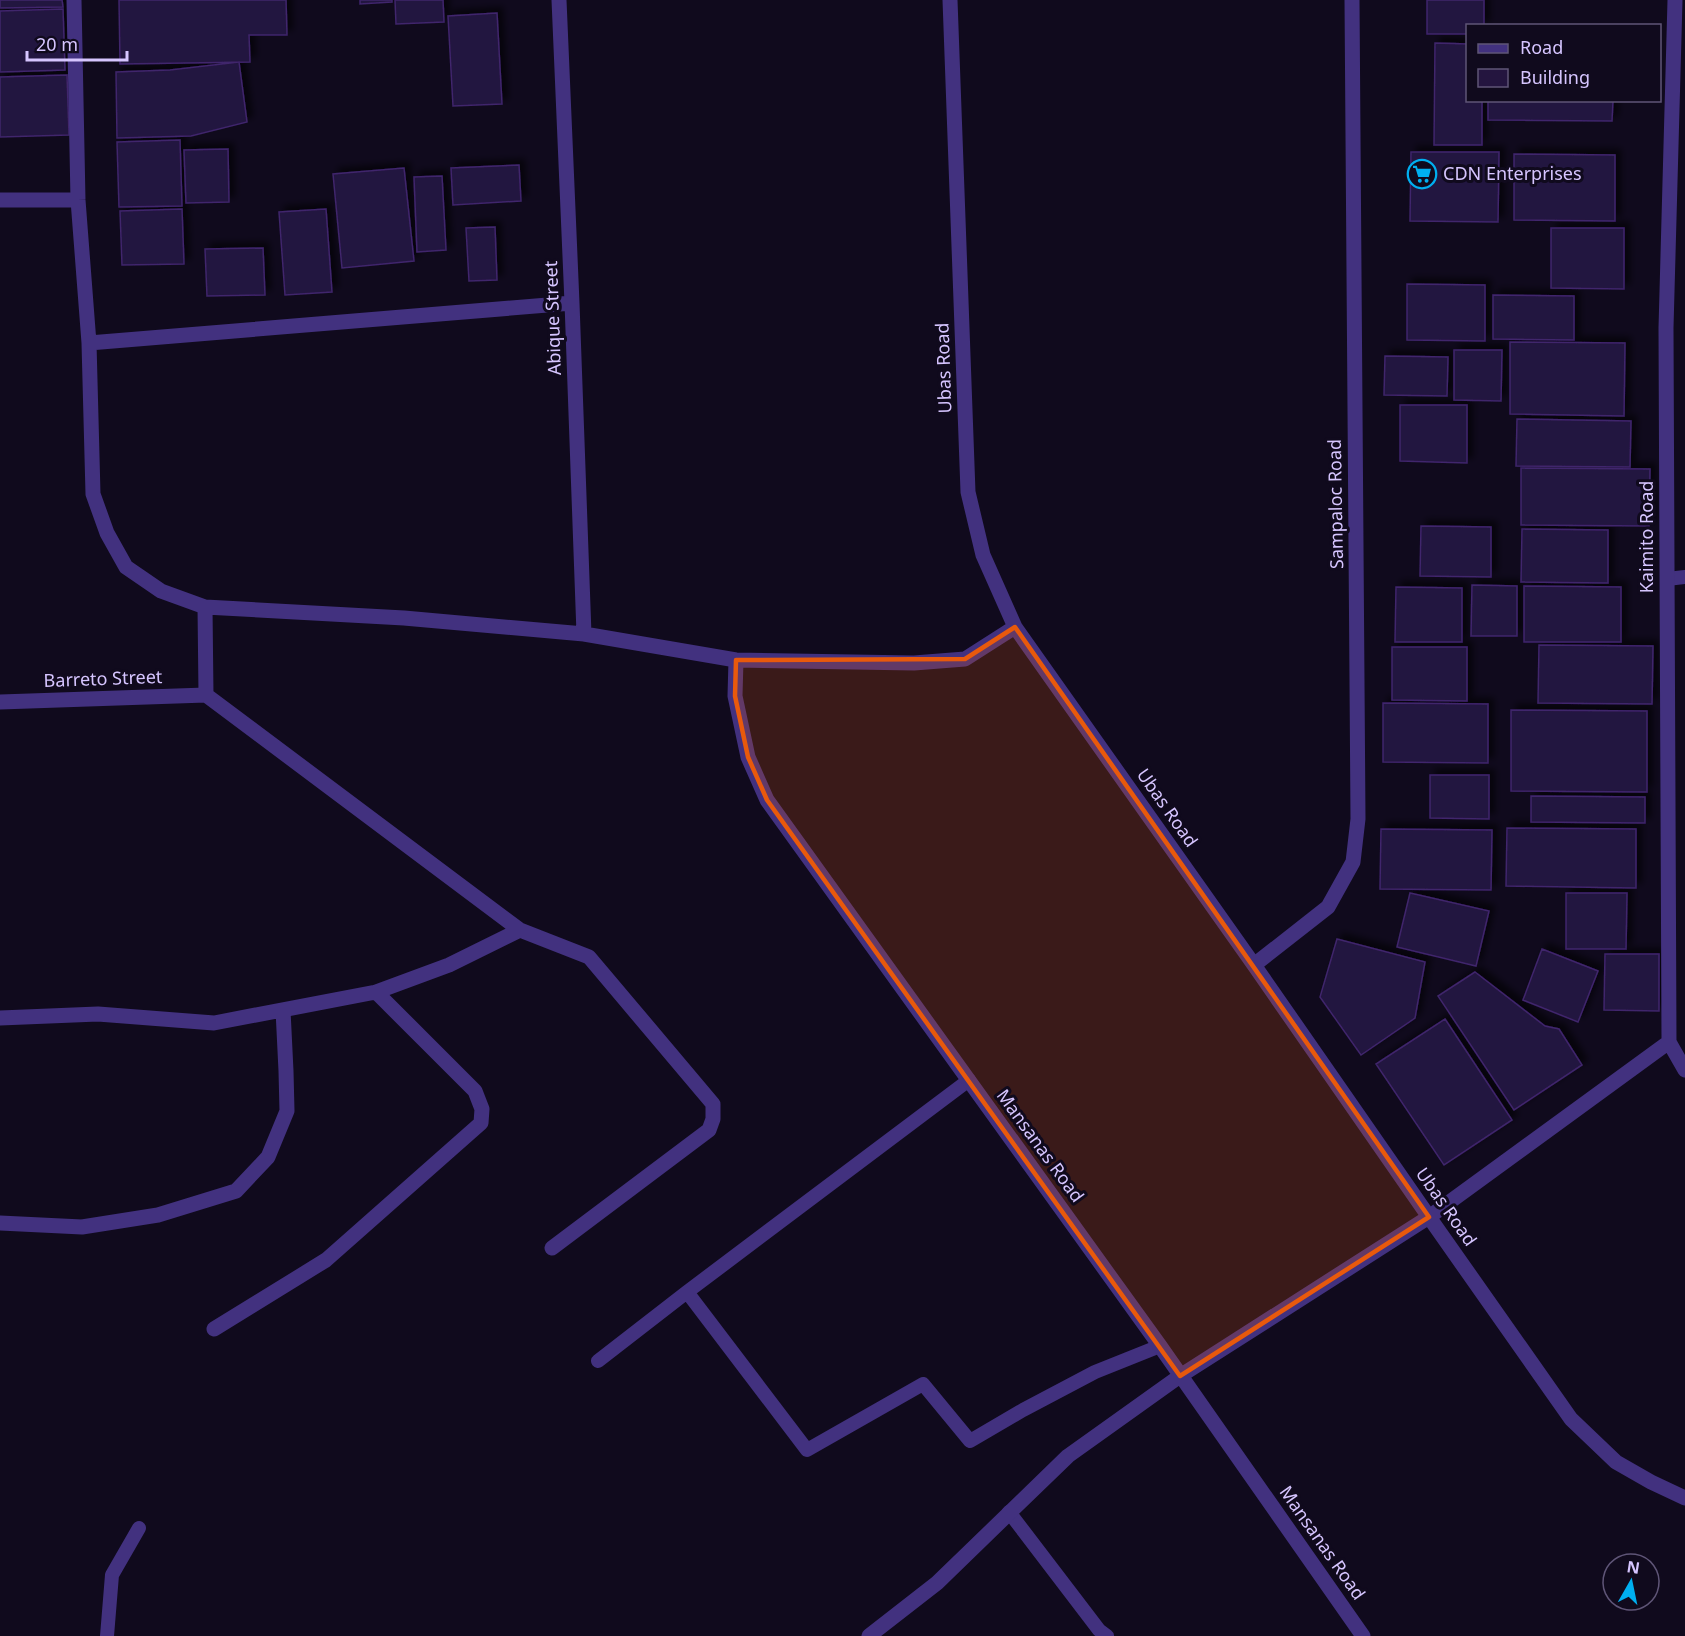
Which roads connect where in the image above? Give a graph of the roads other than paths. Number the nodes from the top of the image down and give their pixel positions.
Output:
1 (74, 0) edge
2 (559, 0) edge
3 (951, 0) edge
4 (1352, 0) edge
5 (1675, 0) edge
6 (0, 200) edge
7 (78, 200) junction
8 (572, 303) junction
9 (89, 343) junction
10 (1685, 577) edge
11 (1667, 579) junction
12 (205, 607) junction
13 (1015, 627) junction
14 (584, 634) junction
15 (736, 660) junction
16 (206, 695) junction
17 (0, 702) edge
18 (520, 930) junction
19 (1254, 965) junction
20 (376, 992) junction
21 (283, 1010) junction
22 (0, 1018) edge
23 (1669, 1042) junction
24 (1685, 1070) edge
25 (969, 1080) junction
26 (1429, 1217) junction
27 (0, 1223) edge
28 (552, 1248) dead end
29 (687, 1292) junction
30 (214, 1329) dead end
31 (1160, 1346) junction
32 (598, 1361) dead end
33 (1180, 1376) junction
34 (1685, 1498) edge
35 (1009, 1512) junction
36 (138, 1527) dead end
37 (107, 1636) edge
38 (869, 1636) edge
39 (1107, 1636) edge
40 (1363, 1636) edge

1 - 7 street
2 - 8 street, Abique Street
3 - 13 street, Ubas Road
4 - 19 street, Sampaloc Road
5 - 11 street, Kaimito Road
6 - 7 street
7 - 9 street
8 - 9 street
8 - 14 street, Abique Street
9 - 12 street
10 - 11 lane
11 - 23 street, Kaimito Road
12 - 14 street
12 - 16 street
13 - 15 street
13 - 19 street, Ubas Road
14 - 15 street
15 - 25 street, Mansanas Road
16 - 17 street, Barreto Street
16 - 18 street
18 - 20 street
18 - 28 street
19 - 26 street, Ubas Road
20 - 21 street
20 - 30 street
21 - 22 street
21 - 27 street
23 - 24 street, Kaimito Road
23 - 26 street
25 - 29 lane
25 - 31 street, Mansanas Road
26 - 33 street
26 - 34 street, Ubas Road
29 - 31 lane
29 - 32 lane
31 - 33 street, Mansanas Road
33 - 35 street
33 - 40 street, Mansanas Road
35 - 38 street
35 - 39 lane
36 - 37 lane

